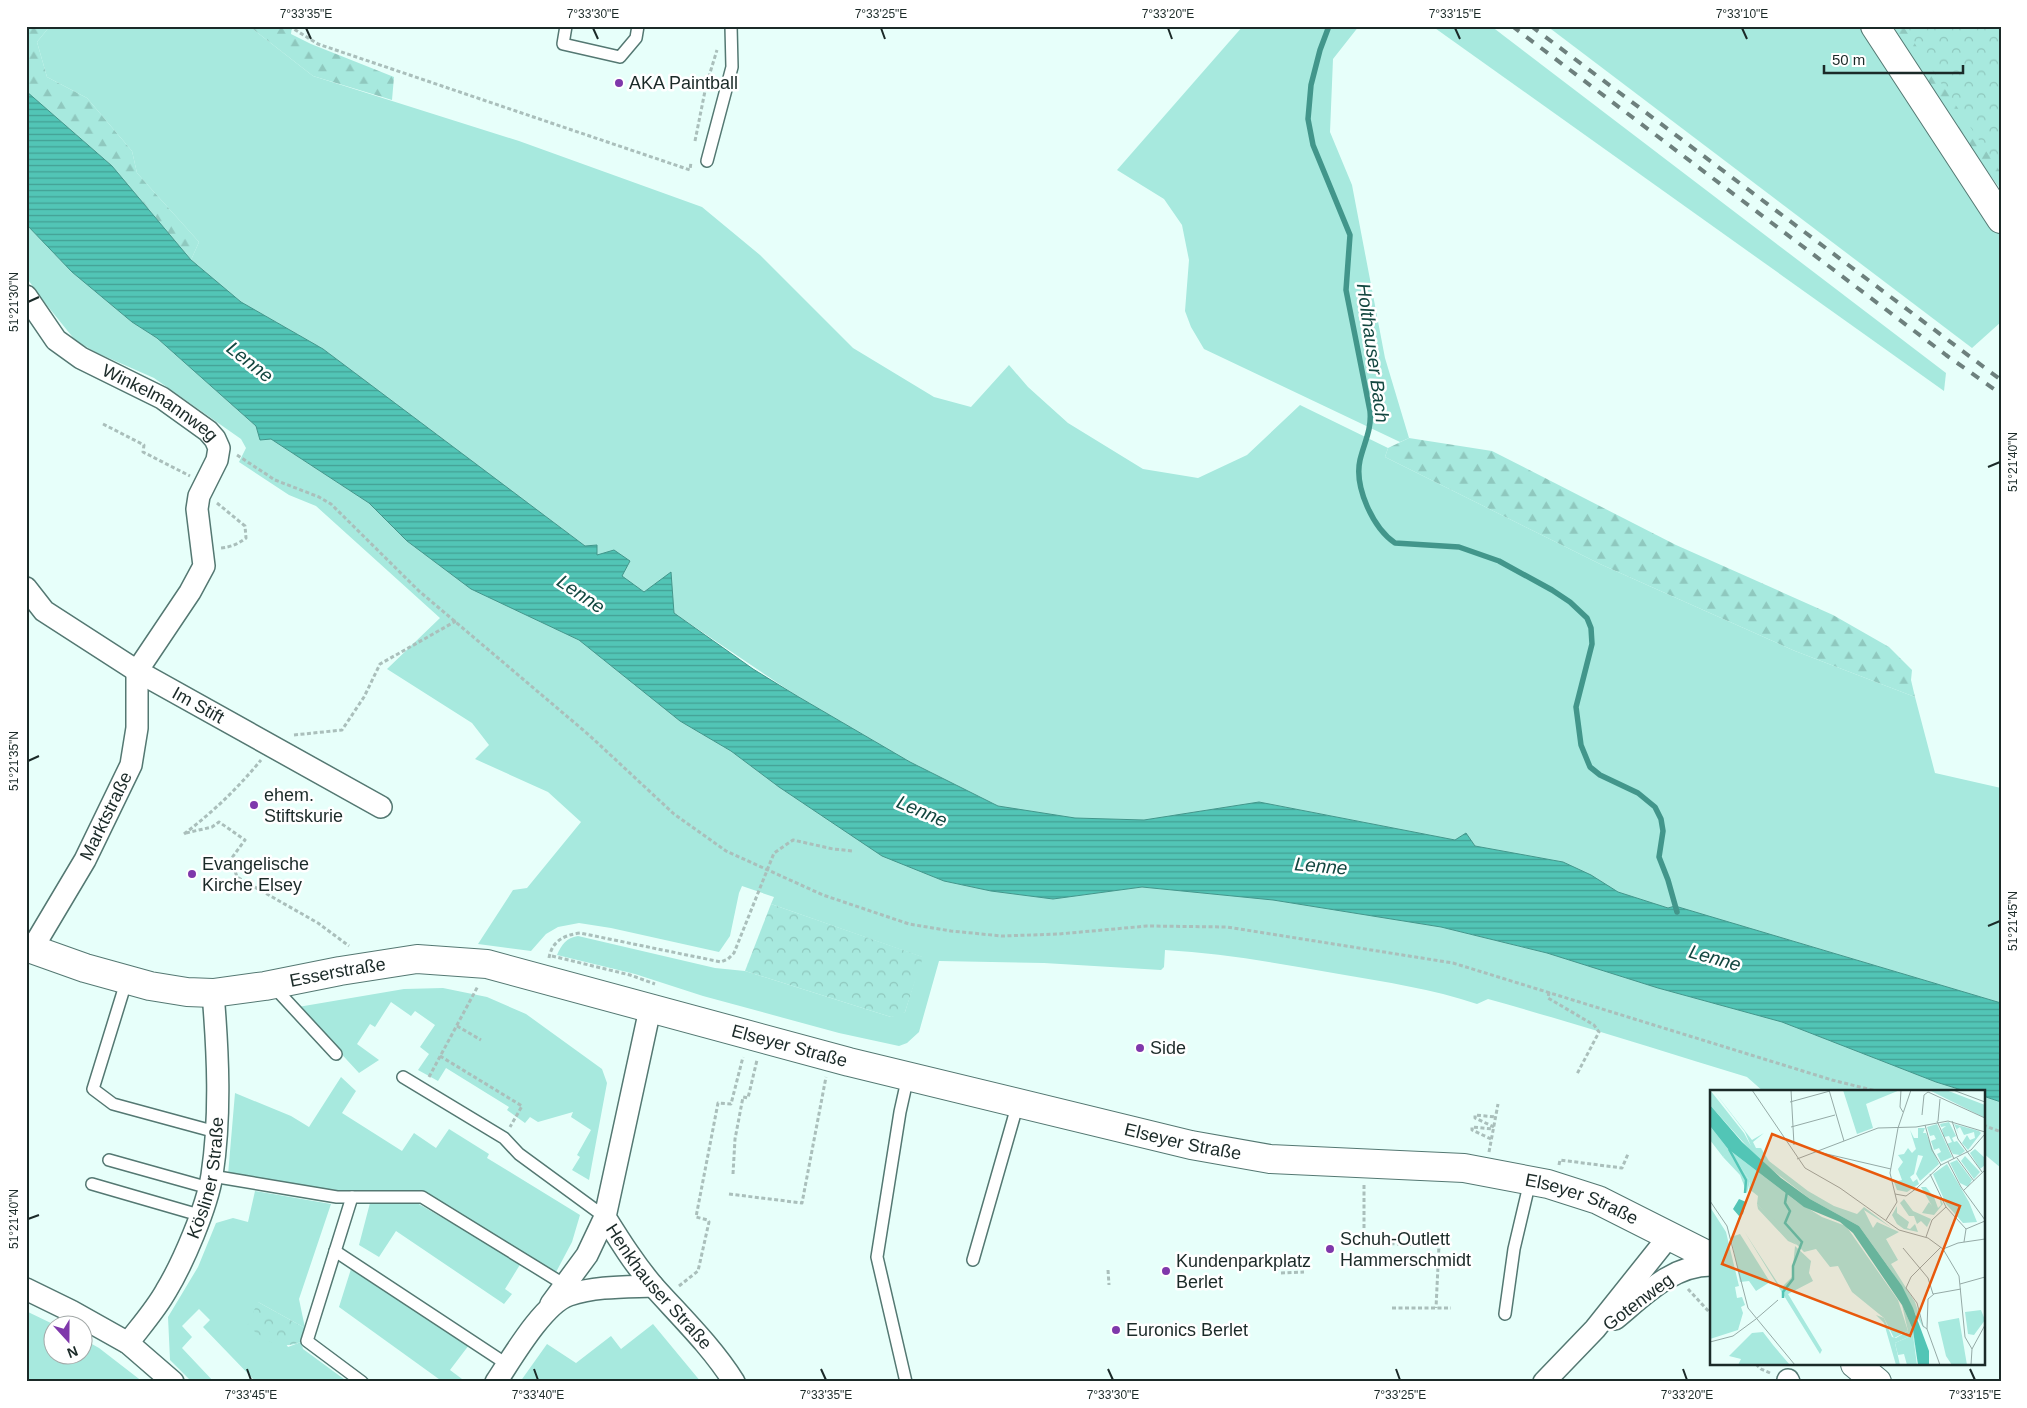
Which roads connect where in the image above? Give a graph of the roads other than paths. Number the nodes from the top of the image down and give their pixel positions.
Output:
1 (566, 26) edge
2 (638, 26) edge
3 (732, 26) edge
4 (1876, 26) edge
5 (707, 161) dead end
6 (2001, 219) edge
7 (26, 296) edge
8 (26, 588) edge
9 (137, 671) junction
10 (381, 806) dead end
11 (29, 948) edge
12 (128, 980) junction
13 (272, 985) junction
14 (213, 993) junction
15 (650, 1009) junction
16 (336, 1054) dead end
17 (403, 1076) dead end
18 (908, 1076) junction
19 (1018, 1103) junction
20 (216, 1132) junction
21 (108, 1160) dead end
22 (210, 1182) junction
23 (1541, 1183) junction
24 (92, 1184) dead end
25 (352, 1197) junction
26 (199, 1215) junction
27 (605, 1217) junction
28 (1670, 1235) junction
29 (335, 1251) junction
30 (1710, 1256) edge
31 (973, 1260) dead end
32 (1710, 1265) edge
33 (565, 1285) junction
34 (26, 1289) edge
35 (659, 1292) junction
36 (548, 1308) junction
37 (1506, 1314) dead end
38 (128, 1343) junction
39 (1572, 1354) junction
40 (1857, 1366) edge
41 (502, 1373) edge
42 (173, 1382) edge
43 (362, 1382) edge
44 (734, 1382) edge
45 (906, 1382) edge
46 (1544, 1382) edge
47 (1877, 1382) edge

1 - 2 lane
3 - 5 lane
4 - 6 main road
7 - 9 street, Winkelmannweg
8 - 9 street, Im Stift
9 - 10 street, Im Stift
9 - 11 street, Marktstraße
11 - 12 main road, Esserstraße
12 - 14 main road, Esserstraße
12 - 20 lane
13 - 14 main road, Esserstraße
13 - 15 main road, Esserstraße
13 - 16 lane
14 - 20 street, Kösliner Straße
15 - 18 main road, Elseyer Straße
15 - 27 street, Henkhauser Straße
17 - 27 lane
18 - 19 main road, Elseyer Straße
18 - 45 lane
19 - 23 main road, Elseyer Straße
19 - 31 lane
20 - 22 street, Kösliner Straße
21 - 22 lane
22 - 25 lane
22 - 26 street, Kösliner Straße
23 - 28 main road, Elseyer Straße
23 - 37 lane
24 - 26 lane
25 - 29 lane
25 - 33 lane
26 - 38 street, Kösliner Straße
27 - 33 street
27 - 35 street, Henkhauser Straße
28 - 30 main road, Elseyer Straße
28 - 39 street, Gotenweg
29 - 41 lane
29 - 43 lane
32 - 39 street, Gotenweg
33 - 36 street
34 - 38 street
35 - 36 street
35 - 44 street, Henkhauser Straße
36 - 41 street
38 - 42 street
39 - 46 street, Gotenweg
40 - 47 main road

